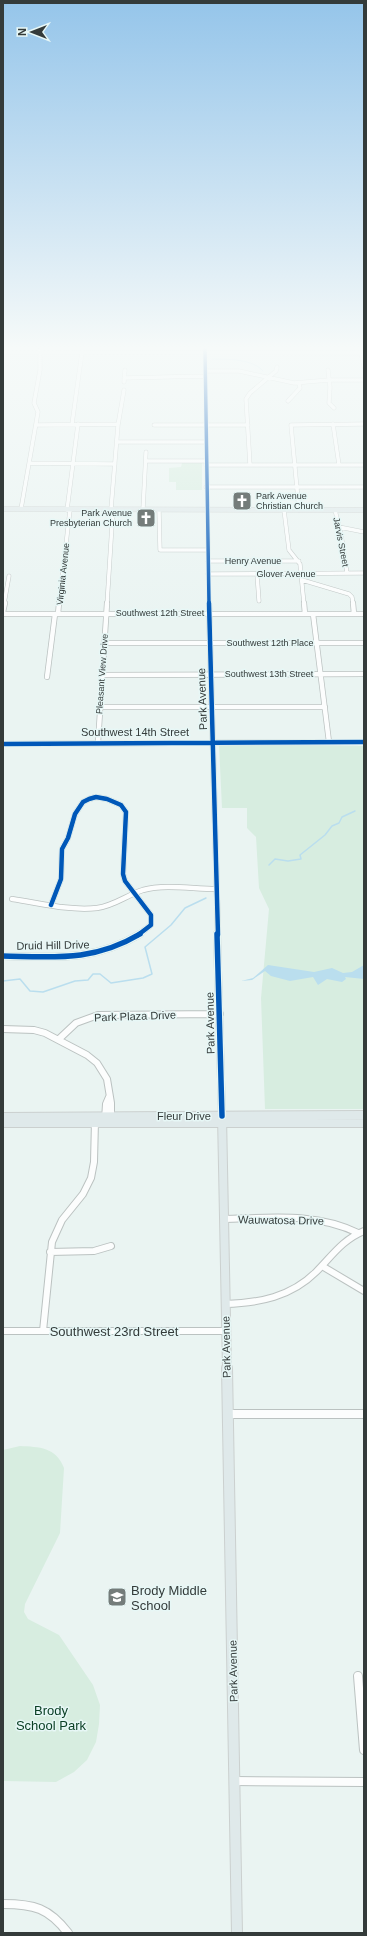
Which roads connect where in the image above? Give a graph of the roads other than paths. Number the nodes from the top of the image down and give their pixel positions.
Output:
1 (33, 440) edge
2 (76, 440) edge
3 (249, 440) edge
4 (292, 440) edge
5 (335, 440) edge
6 (117, 442) joint
7 (206, 442) joint
8 (146, 452) dead end
9 (146, 461) junction
10 (206, 463) junction
11 (29, 464) junction
12 (73, 464) junction
13 (115, 464) junction
14 (250, 465) junction
15 (295, 465) junction
16 (339, 465) junction
17 (364, 465) edge
18 (206, 487) junction
19 (297, 487) junction
20 (364, 487) edge
21 (112, 509) junction
22 (144, 509) junction
23 (3, 510) edge
24 (21, 510) junction
25 (68, 510) junction
26 (159, 510) junction
27 (284, 510) junction
28 (299, 510) junction
29 (335, 510) junction
30 (364, 510) edge
31 (206, 511) junction
32 (339, 527) junction
33 (364, 532) edge
34 (208, 550) junction
35 (208, 561) junction
36 (299, 561) junction
37 (347, 573) junction
38 (364, 573) edge
39 (208, 574) junction
40 (257, 574) junction
41 (301, 574) junction
42 (10, 576) dead end
43 (302, 580) junction
44 (259, 602) dead end
45 (3, 613) edge
46 (209, 613) junction
47 (57, 614) junction
48 (106, 614) junction
49 (305, 614) junction
50 (314, 614) junction
51 (354, 614) junction
52 (364, 614) edge
53 (104, 643) junction
54 (210, 643) junction
55 (317, 643) junction
56 (364, 643) edge
57 (211, 674) junction
58 (321, 674) junction
59 (364, 674) edge
60 (102, 675) junction
61 (47, 677) dead end
62 (100, 707) junction
63 (212, 707) junction
64 (325, 707) junction
65 (213, 742) junction
66 (329, 742) junction
67 (364, 742) edge
68 (98, 743) junction
69 (3, 744) edge
70 (216, 889) junction
71 (135, 893) junction
72 (12, 900) dead end
73 (51, 905) junction
74 (3, 956) edge
75 (220, 1014) junction
76 (3, 1029) edge
77 (59, 1039) junction
78 (364, 1115) edge
79 (3, 1117) edge
80 (95, 1120) junction
81 (108, 1120) junction
82 (222, 1120) junction
83 (3, 1123) edge
84 (364, 1123) edge
85 (224, 1219) junction
86 (361, 1232) edge
87 (111, 1246) dead end
88 (50, 1252) junction
89 (322, 1266) junction
90 (364, 1291) edge
91 (226, 1304) junction
92 (3, 1331) edge
93 (42, 1331) junction
94 (225, 1331) junction
95 (227, 1414) junction
96 (364, 1414) edge
97 (358, 1676) dead end
98 (364, 1750) edge
99 (234, 1781) junction
100 (364, 1782) edge
101 (3, 1904) edge
102 (68, 1933) edge
103 (237, 1933) edge

1 - 11 street
2 - 12 street, Virginia Avenue
3 - 14 street
4 - 15 street
5 - 16 street
6 - 7 street
6 - 13 street, Pleasant View Drive
7 - 10 street, Park Avenue
8 - 9 street
9 - 10 street
9 - 22 street
10 - 14 street
10 - 18 street, Park Avenue
11 - 12 street
11 - 24 street
12 - 13 street
12 - 25 street, Virginia Avenue
13 - 21 street, Pleasant View Drive
14 - 15 street
15 - 16 street
15 - 19 street
16 - 17 street
18 - 19 street
18 - 31 street, Park Avenue
19 - 20 street
19 - 28 street
21 - 22 main road
21 - 25 main road
21 - 48 street, Pleasant View Drive
22 - 26 main road
23 - 24 main road
24 - 25 main road
25 - 47 street, Virginia Avenue
26 - 31 main road
26 - 34 street
27 - 28 main road
27 - 31 main road
27 - 36 street
28 - 29 main road
29 - 30 main road
29 - 32 street, Jarvis Street
31 - 34 street, Park Avenue
32 - 33 street
32 - 37 street, Jarvis Street
34 - 35 street, Park Avenue
35 - 36 street, Henry Avenue
35 - 39 street, Park Avenue
36 - 41 street
37 - 38 street, Glover Avenue
37 - 41 street, Glover Avenue
39 - 40 street, Glover Avenue
39 - 46 street, Park Avenue
40 - 41 street, Glover Avenue
40 - 44 street
41 - 43 street
42 - 45 street
43 - 49 street
43 - 51 street
45 - 47 street, Southwest 12th Street
46 - 48 street, Southwest 12th Street
46 - 49 street, Southwest 12th Street
46 - 54 street, Park Avenue
47 - 48 street, Southwest 12th Street
47 - 61 street, Virginia Avenue
48 - 53 street, Pleasant View Drive
49 - 50 street, Southwest 12th Street
50 - 51 street, Southwest 12th Street
50 - 55 street
51 - 52 street, Southwest 12th Street
53 - 54 street, Southwest 12th Place
53 - 60 street, Pleasant View Drive
54 - 55 street, Southwest 12th Place
54 - 57 street, Park Avenue
55 - 56 street, Southwest 12th Place
55 - 58 street
57 - 58 street, Southwest 13th Street
57 - 60 street, Southwest 13th Street
57 - 63 street, Park Avenue
58 - 59 street, Southwest 13th Street
58 - 64 street
60 - 62 street, Pleasant View Drive
62 - 63 street
62 - 68 street, Pleasant View Drive
63 - 64 street
63 - 65 street, Park Avenue
64 - 66 street
65 - 66 street, Southwest 14th Street
65 - 68 street, Southwest 14th Street
65 - 70 street, Park Avenue
66 - 67 street, Southwest 14th Street
68 - 69 street, Southwest 14th Street
70 - 71 street
70 - 75 street, Park Avenue
71 - 73 street
71 - 73 street, Druid Hill Drive
71 - 74 street, Druid Hill Drive
72 - 73 street
75 - 77 street, Park Plaza Drive
75 - 82 street, Park Avenue
76 - 77 street
77 - 81 street
78 - 82 main road, Fleur Drive
79 - 80 main road, Fleur Drive
80 - 81 main road, Fleur Drive
80 - 83 main road, Fleur Drive
80 - 88 street
81 - 82 main road, Fleur Drive
82 - 84 main road, Fleur Drive
82 - 85 main road, Park Avenue
85 - 86 street, Wauwatosa Drive
85 - 91 main road, Park Avenue
86 - 89 street
87 - 88 street
88 - 93 street
89 - 90 street
89 - 91 street
91 - 94 main road, Park Avenue
92 - 93 street, Southwest 23rd Street
93 - 94 street, Southwest 23rd Street
94 - 95 main road, Park Avenue
95 - 96 street
95 - 99 main road, Park Avenue
97 - 98 street
99 - 100 street
99 - 103 main road, Park Avenue
101 - 102 street

